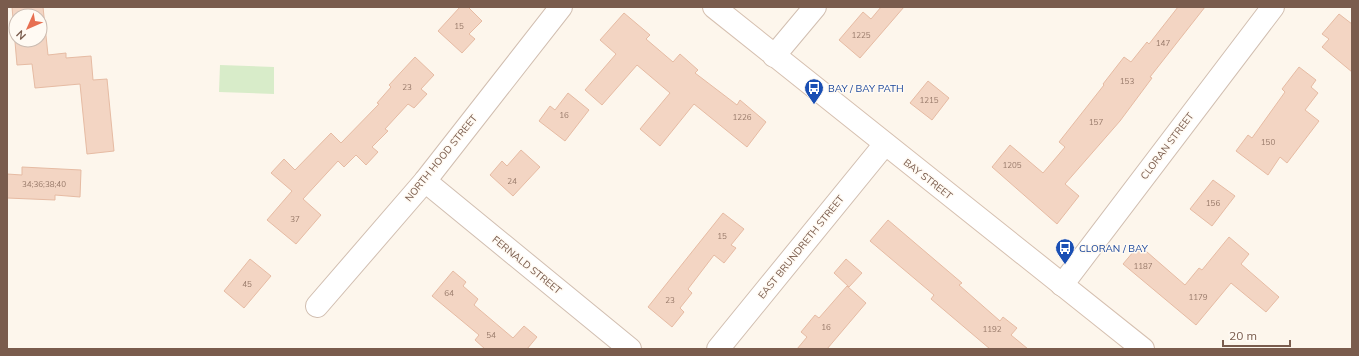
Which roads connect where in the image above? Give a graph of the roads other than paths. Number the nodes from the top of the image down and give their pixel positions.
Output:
1 (562, 7) edge
2 (714, 7) edge
3 (815, 7) edge
4 (1273, 7) edge
5 (774, 56) junction
6 (885, 144) junction
7 (425, 181) junction
8 (1062, 285) junction
9 (317, 306) dead end
10 (630, 349) edge
11 (718, 349) edge
12 (1143, 349) edge

1 - 7 street, NORTH HOOD STREET
2 - 5 street, BAY STREET
3 - 5 street
4 - 8 street, CLORAN STREET
5 - 6 street, BAY STREET
6 - 8 street, BAY STREET
6 - 11 street, EAST BRUNDRETH STREET
7 - 9 street, NORTH HOOD STREET
7 - 10 street, FERNALD STREET
8 - 12 street, BAY STREET

